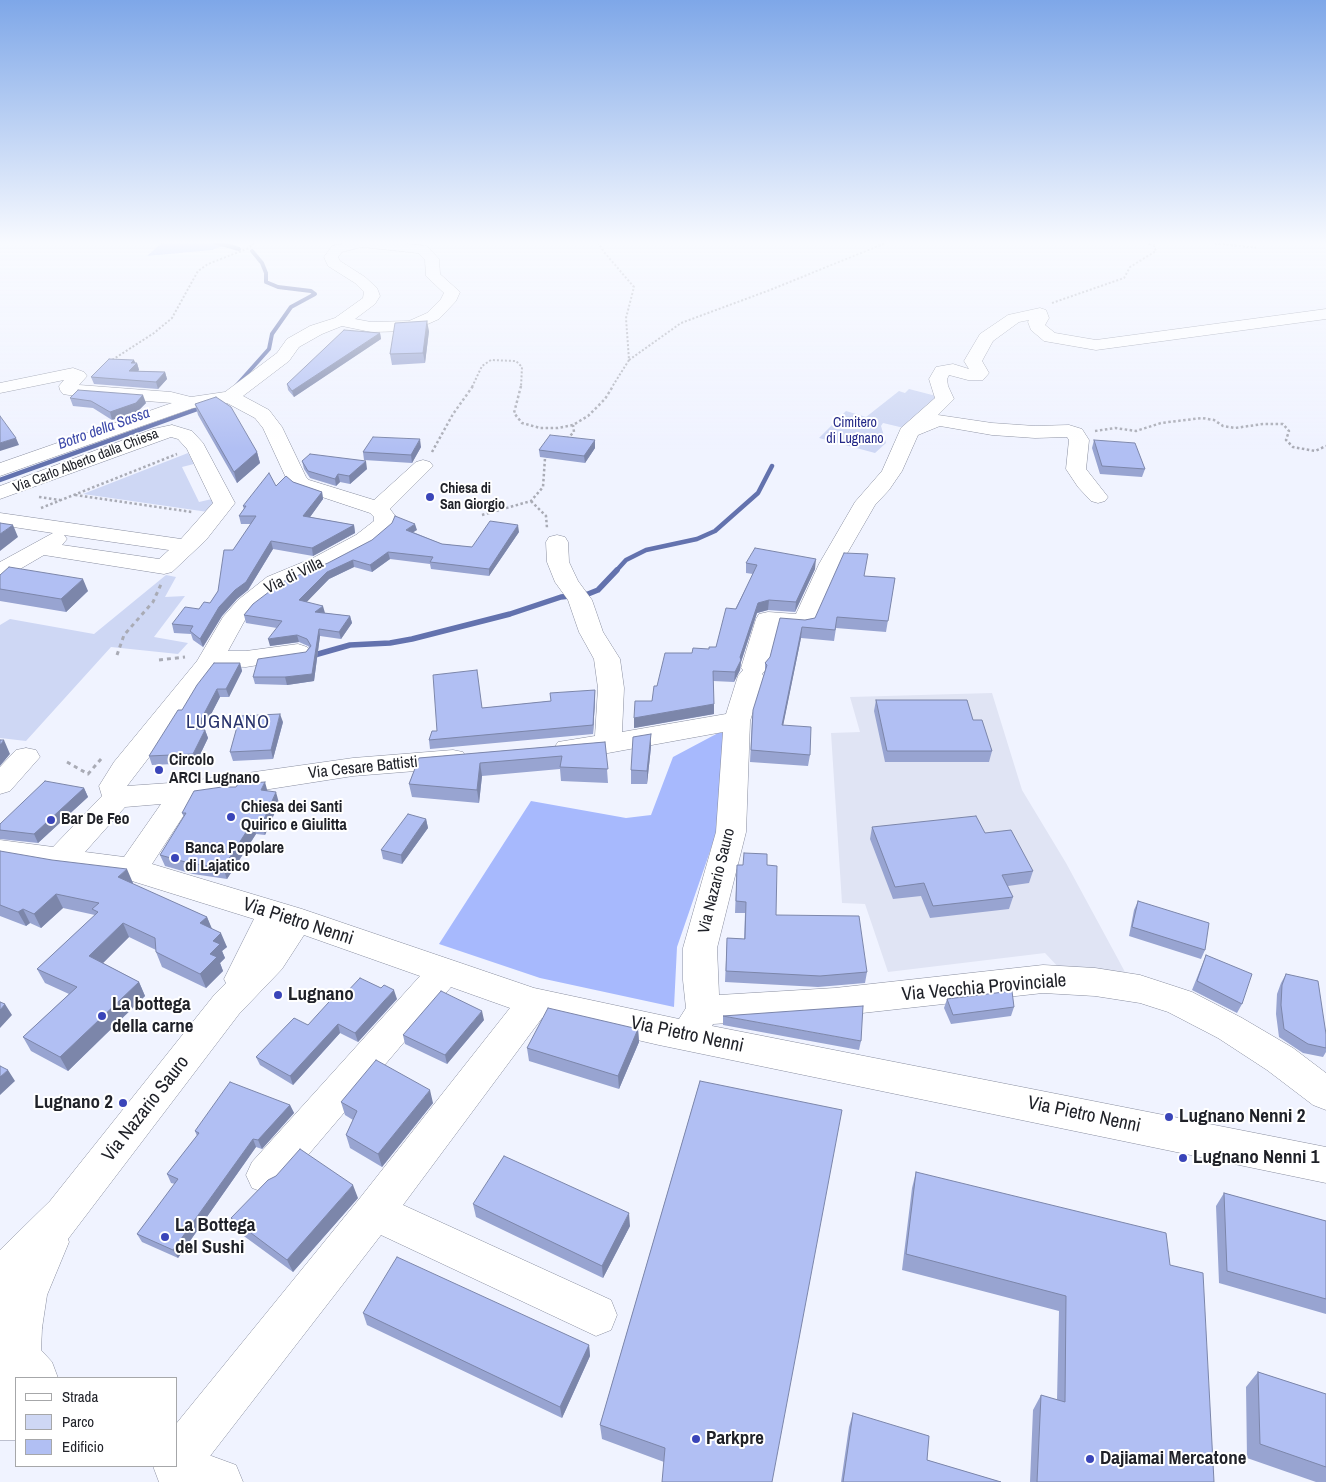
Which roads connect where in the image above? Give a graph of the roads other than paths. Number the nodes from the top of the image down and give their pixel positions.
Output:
1 (355, 311) edge
2 (438, 311) edge
3 (1326, 314) edge
4 (341, 322) junction
5 (4, 396) edge
6 (230, 397) junction
7 (190, 403) junction
8 (908, 435) junction
9 (423, 466) road end
10 (0, 470) edge
11 (0, 494) edge
12 (1098, 497) dead end
13 (378, 508) junction
14 (4, 520) edge
15 (73, 530) junction
16 (557, 544) road end
17 (186, 546) junction
18 (41, 548) junction
19 (0, 571) edge
20 (298, 652) edge
21 (211, 658) junction
22 (737, 722) junction
23 (608, 744) junction
24 (541, 750) edge
25 (26, 757) dead end
26 (474, 757) edge
27 (0, 784) edge
28 (184, 792) junction
29 (117, 798) junction
30 (0, 851) edge
31 (59, 861) junction
32 (132, 870) junction
33 (282, 915) junction
34 (334, 932) junction
35 (270, 960) junction
36 (445, 971) junction
37 (534, 1002) junction
38 (227, 1004) junction
39 (696, 1023) junction
40 (1326, 1094) edge
41 (1326, 1165) edge
42 (266, 1174) dead end
43 (374, 1212) junction
44 (64, 1215) junction
45 (0, 1277) edge
46 (596, 1314) dead end
47 (15, 1351) edge
48 (0, 1417) edge
49 (15, 1417) edge
50 (178, 1458) edge
51 (178, 1467) edge
52 (218, 1482) edge

1 - 4 street
2 - 4 street
3 - 8 street
4 - 6 street
5 - 7 street
6 - 7 street
6 - 13 street
7 - 10 street
8 - 12 street
8 - 22 street
9 - 13 street
11 - 17 street, Via Carlo Alberto dalla Chiesa
13 - 21 street, Via di Villa
14 - 15 street
15 - 17 street
15 - 18 street
16 - 23 street
17 - 18 street
18 - 19 street
20 - 21 street
21 - 29 street, Via di Villa
22 - 23 street
22 - 39 street, Via Nazario Sauro
23 - 24 street
25 - 27 street
26 - 28 street, Via Cesare Battisti
28 - 29 street, Via Cesare Battisti
28 - 32 street
29 - 31 street
30 - 31 street, Via Pietro Nenni
31 - 32 street, Via Pietro Nenni
32 - 33 street, Via Pietro Nenni
33 - 34 street, Via Pietro Nenni
33 - 35 street, Via Nazario Sauro
33 - 38 street, Via Nazario Sauro
34 - 35 street, Via Nazario Sauro
34 - 36 street, Via Pietro Nenni
35 - 38 street, Via Nazario Sauro
36 - 37 street, Via Pietro Nenni
36 - 42 street
37 - 39 street, Via Pietro Nenni
37 - 43 street
38 - 44 street, Via Nazario Sauro
39 - 40 street, Via Vecchia Provinciale
39 - 41 street, Via Pietro Nenni
43 - 46 street
43 - 50 street
44 - 45 street, Via Nazario Sauro
44 - 47 street, Via Nazario Sauro
48 - 49 street
51 - 52 street

